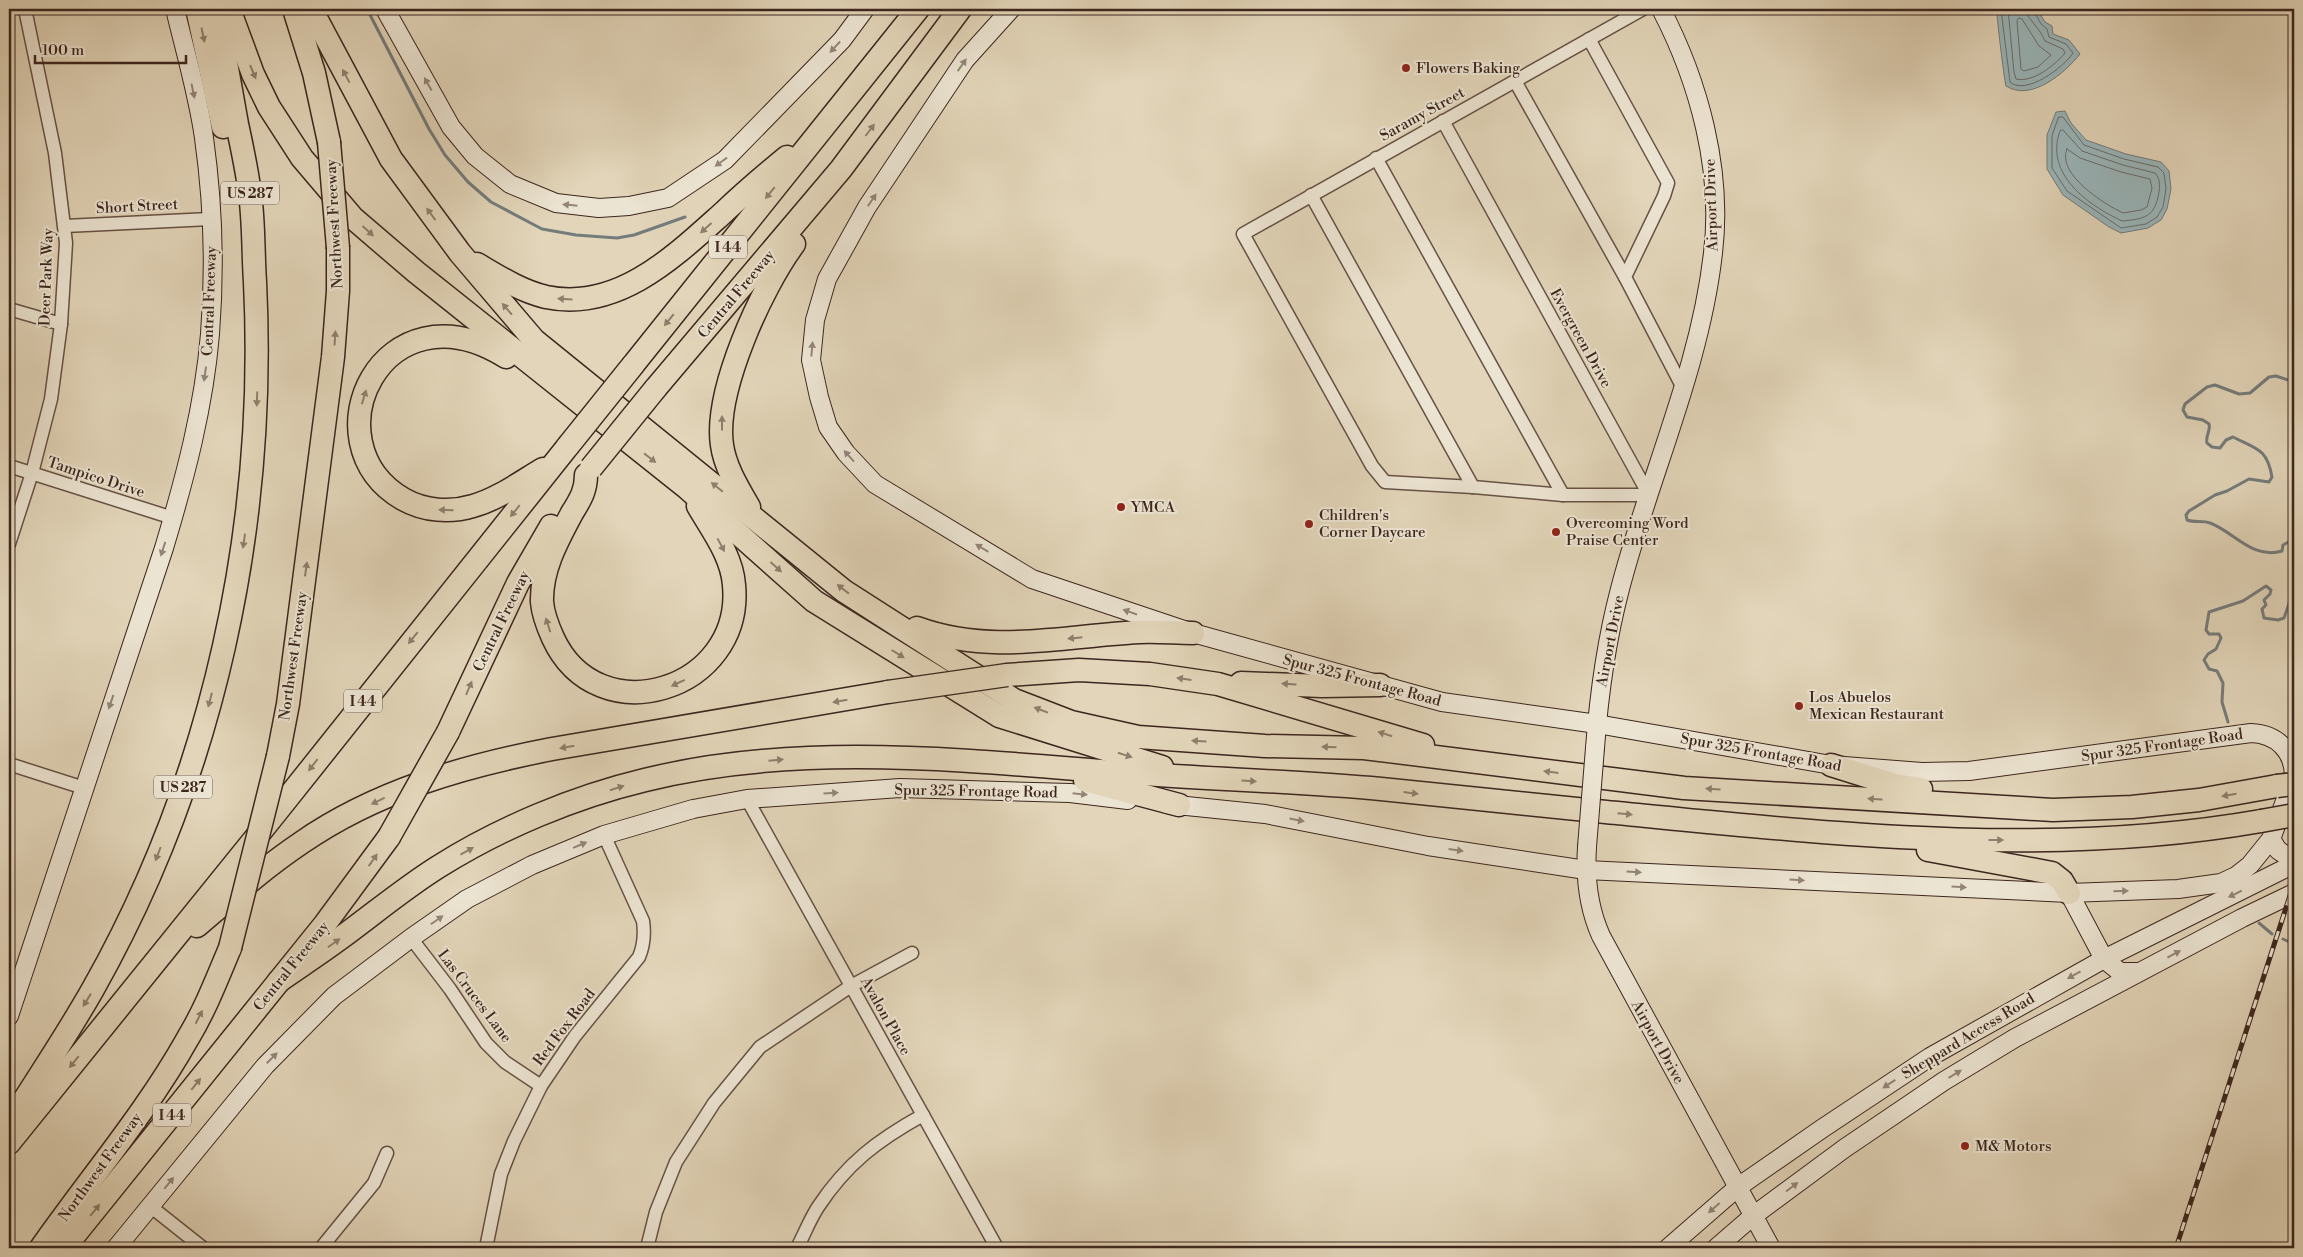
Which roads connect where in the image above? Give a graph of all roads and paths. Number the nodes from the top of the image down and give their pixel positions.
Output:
1 (24, 9) edge
2 (175, 9) edge
3 (197, 9) edge
4 (215, 9) edge
5 (229, 9) edge
6 (294, 9) edge
7 (311, 9) edge
8 (386, 9) edge
9 (865, 9) edge
10 (918, 9) edge
11 (960, 9) edge
12 (1011, 9) edge
13 (1643, 9) edge
14 (1661, 9) edge
15 (1589, 39) junction
16 (1515, 81) junction
17 (1443, 121) junction
18 (822, 128) junction
19 (1376, 158) junction
20 (841, 169) junction
21 (1311, 195) junction
22 (210, 219) junction
23 (65, 226) junction
24 (460, 253) junction
25 (1625, 277) junction
26 (9, 309) edge
27 (61, 324) junction
28 (257, 332) junction
29 (557, 385) junction
30 (1684, 388) junction
31 (553, 463) junction
32 (9, 466) edge
33 (589, 472) junction
34 (32, 473) junction
35 (1474, 487) junction
36 (687, 488) junction
37 (1563, 495) junction
38 (1649, 495) junction
39 (754, 517) junction
40 (173, 518) junction
41 (9, 544) edge
42 (875, 612) junction
43 (1193, 633) junction
44 (1218, 684) junction
45 (1380, 685) junction
46 (1597, 724) junction
47 (1482, 763) junction
48 (9, 764) edge
49 (1831, 764) junction
50 (1031, 766) junction
51 (1200, 778) junction
52 (2286, 785) edge
53 (84, 788) junction
54 (747, 799) junction
55 (1179, 805) junction
56 (2053, 810) junction
57 (2294, 815) edge
58 (2266, 830) junction
59 (1838, 834) junction
60 (604, 835) junction
61 (2294, 863) edge
62 (1586, 870) junction
63 (2264, 880) junction
64 (2069, 893) junction
65 (2294, 893) edge
66 (2242, 918) junction
67 (411, 938) junction
68 (912, 953) dead end
69 (159, 956) junction
70 (2104, 959) junction
71 (2140, 972) junction
72 (279, 981) junction
73 (851, 986) junction
74 (9, 1016) edge
75 (541, 1086) junction
76 (923, 1115) junction
77 (9, 1124) edge
78 (9, 1143) edge
79 (387, 1153) dead end
80 (1738, 1188) junction
81 (150, 1206) junction
82 (1753, 1216) junction
83 (41, 1248) edge
84 (64, 1248) edge
85 (116, 1248) edge
86 (203, 1248) edge
87 (321, 1248) edge
88 (486, 1248) edge
89 (647, 1248) edge
90 (797, 1248) edge
91 (997, 1248) edge
92 (1668, 1248) edge
93 (1716, 1248) edge
94 (1771, 1248) edge

1 - 23 street, Deer Park Way
2 -> 22 main road, Central Freeway
3 -> 28 highway
4 - 28 highway, US 287
5 -> 29 highway
83 -> 6 highway, Northwest Freeway, bridge
24 -> 7 highway
9 -> 8 main road
10 - 18 highway, I 44
20 -> 11 highway, Central Freeway / I 44
43 -> 12 main road, Spur 325 Frontage Road
13 - 15 street, Saramy Street
14 - 30 main road, Airport Drive
15 - 16 street, Saramy Street
15 - 25 street
16 - 17 street, Saramy Street
16 - 25 street
17 - 19 street, Saramy Street
17 - 38 street, Evergreen Drive
18 -> 24 highway
18 -> 31 highway, I 44, bridge
19 - 21 street, Saramy Street
19 - 37 street
20 - 33 highway, Central Freeway / I 44, bridge
39 -> 20 highway
21 - 35 street
21 - 35 street, Saramy Street
22 - 23 street, Short Street
22 -> 40 main road, Central Freeway
23 - 27 street, Deer Park Way
39 -> 24 highway
25 - 30 street
26 - 27 street
27 - 34 street, Deer Park Way
28 -> 77 highway, US 287
31 -> 29 highway
29 -> 36 highway
30 - 38 main road, Airport Drive
31 -> 69 highway, I 44
32 - 34 street, Tampico Drive
36 -> 33 highway
72 -> 33 highway, Central Freeway / I 44, bridge
34 - 40 street, Tampico Drive
34 - 41 street, Deer Park Way
35 - 37 street
36 -> 51 highway
37 - 38 street
38 - 46 main road, Airport Drive
42 -> 39 highway
40 -> 53 main road, Central Freeway
43 -> 42 highway
47 -> 42 highway
43 - 45 main road, Spur 325 Frontage Road
45 -> 44 highway
47 -> 44 highway
44 -> 69 highway, bridge
45 - 46 main road, Spur 325 Frontage Road
46 - 49 main road, Spur 325 Frontage Road
46 - 62 main road, Airport Drive, bridge
56 -> 47 highway
48 - 53 street
49 - 56 highway
49 - 58 main road, Spur 325 Frontage Road
50 - 51 highway
50 - 55 highway
72 -> 50 highway
51 -> 59 highway
52 -> 56 highway
53 - 74 main road, Central Freeway
54 -> 55 main road, Spur 325 Frontage Road
54 - 60 main road
54 - 73 street, Avalon Place
55 -> 62 main road, Spur 325 Frontage Road
57 - 58 highway, bridge
59 -> 58 highway
58 - 61 main road
58 - 63 main road
64 -> 58 main road, Spur 325 Frontage Road
59 - 64 highway
67 -> 60 main road
60 - 75 street, Red Fox Road
61 - 63 main road, Sheppard Access Road
62 -> 64 main road, Spur 325 Frontage Road
62 - 80 main road, Airport Drive
63 - 66 main road
63 -> 70 main road, Sheppard Access Road
64 - 70 main road
65 - 66 main road, Sheppard Access Road
71 -> 66 main road, Sheppard Access Road
67 - 75 street, Las Cruces Lane
81 -> 67 main road
68 - 73 street
69 -> 78 highway, I 44
70 - 71 main road
70 -> 80 main road, Sheppard Access Road
82 -> 71 main road, Sheppard Access Road
84 -> 72 highway, Central Freeway / I 44
73 - 76 street, Avalon Place
73 - 89 street
75 - 88 street, Red Fox Road
76 - 90 street
76 - 91 street, Avalon Place
79 - 87 street
80 - 82 main road, Airport Drive
80 -> 92 main road, Sheppard Access Road
81 - 85 main road
81 - 86 street
82 - 93 main road, Sheppard Access Road
82 - 94 main road, Airport Drive

